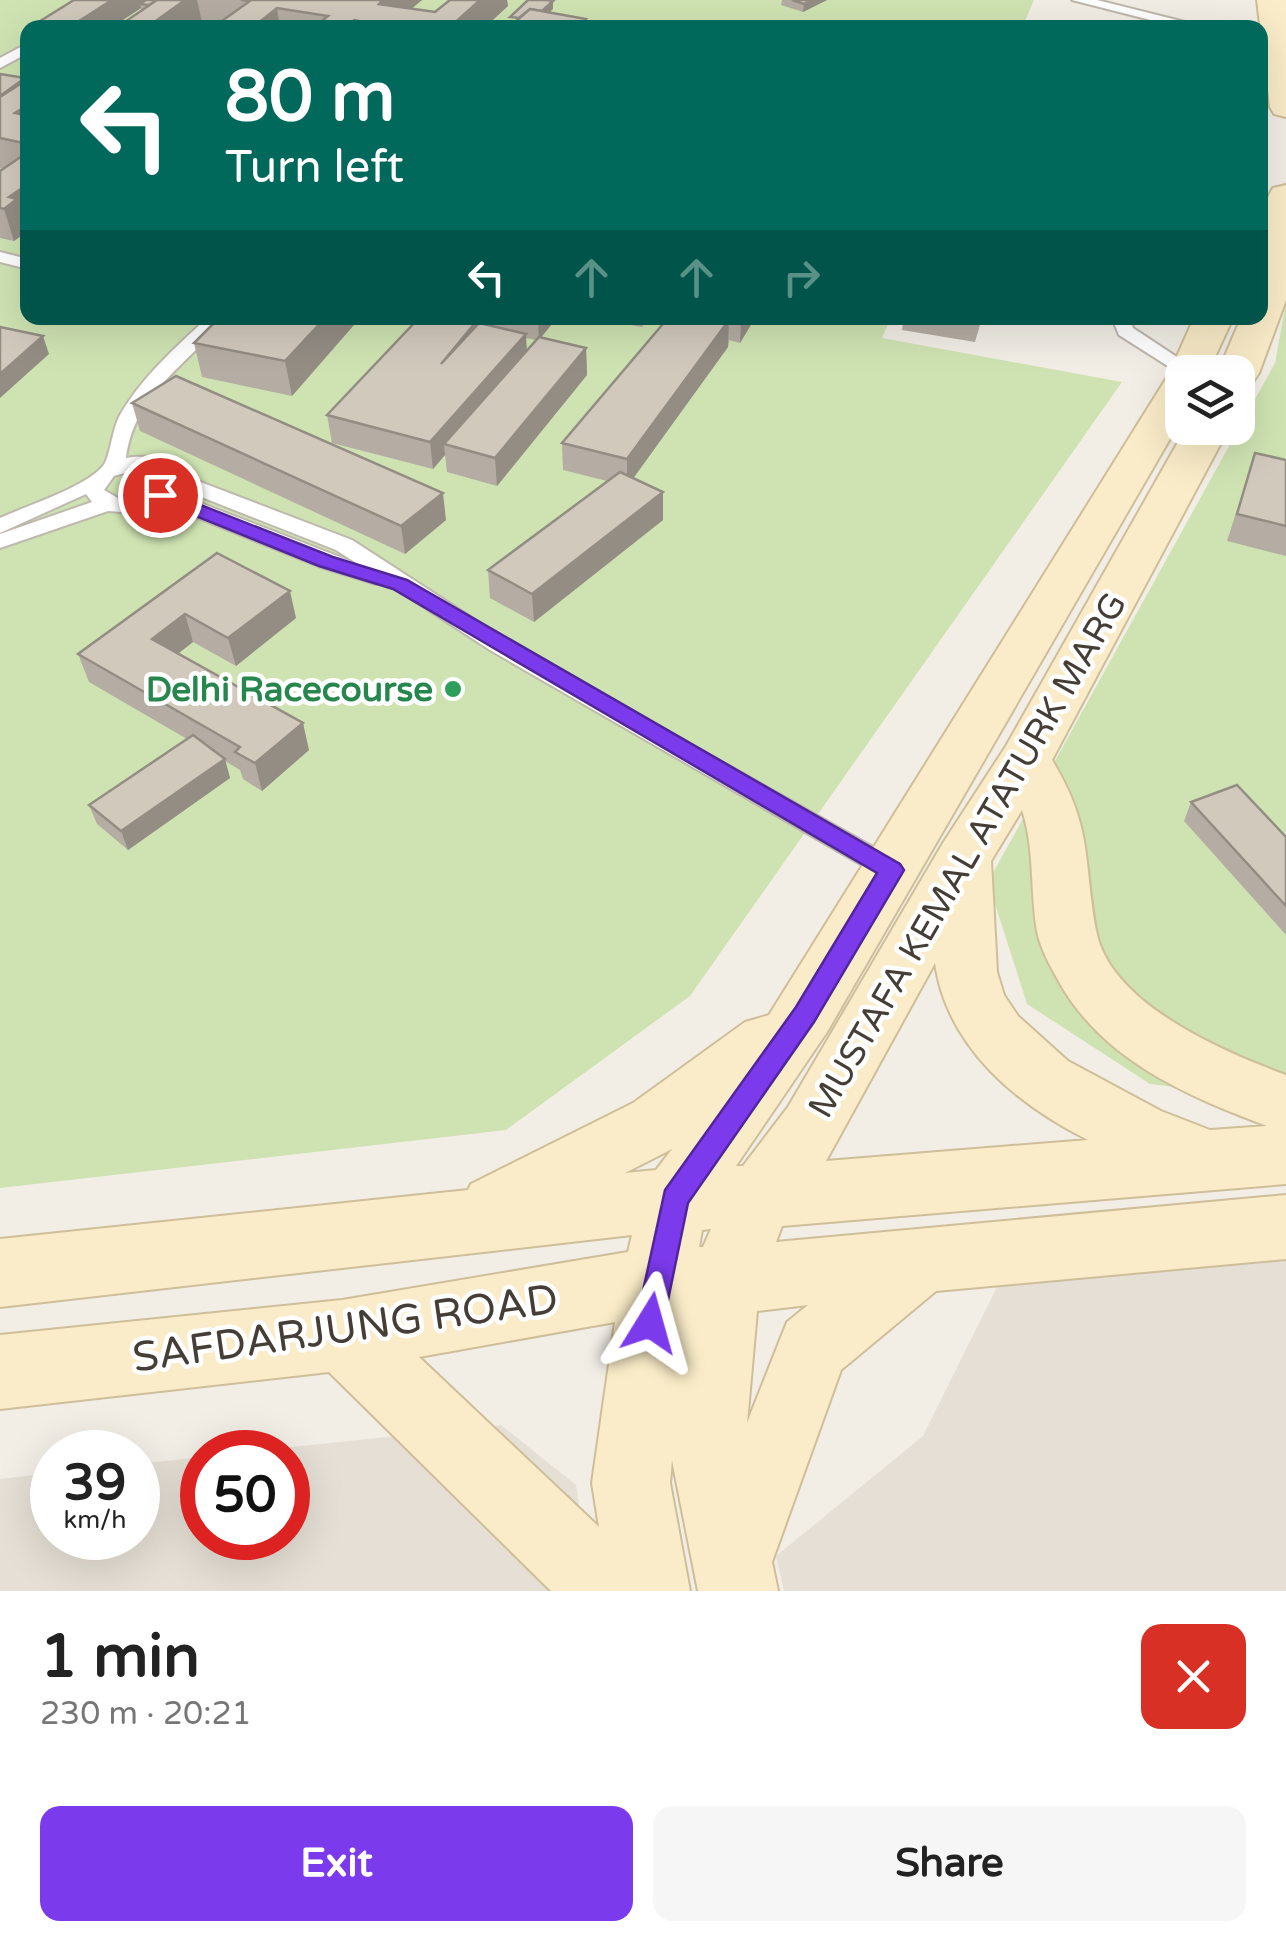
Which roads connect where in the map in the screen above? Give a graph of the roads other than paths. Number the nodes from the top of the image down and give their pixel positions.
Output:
1 (1078, 0) edge
2 (1272, 0) edge
3 (1167, 20) edge
4 (1286, 107) edge
5 (1286, 196) edge
6 (1268, 288) edge
7 (209, 325) edge
8 (1123, 325) edge
9 (1210, 325) edge
10 (1259, 325) edge
11 (1196, 355) edge
12 (1248, 355) edge
13 (1165, 357) edge
14 (1165, 412) edge
15 (1199, 445) edge
16 (115, 467) junction
17 (96, 482) junction
18 (165, 486) junction
19 (107, 504) junction
20 (0, 526) edge
21 (0, 540) edge
22 (1025, 760) junction
23 (963, 859) junction
24 (892, 870) junction
25 (805, 1014) junction
26 (1286, 1104) edge
27 (1286, 1154) edge
28 (1212, 1161) junction
29 (760, 1197) junction
30 (675, 1199) junction
31 (466, 1222) junction
32 (1286, 1227) edge
33 (921, 1259) junction
34 (0, 1273) edge
35 (690, 1281) junction
36 (342, 1335) junction
37 (0, 1372) edge
38 (735, 1576) edge
39 (607, 1591) edge
40 (650, 1591) edge

1 - 3 lane
2 - 4 main road
5 - 6 main road
7 - 16 lane
8 - 13 lane
9 - 11 main road
10 - 12 main road
14 - 24 main road, MUSTAFA KEMAL ATATURK MARG
15 - 22 main road, MUSTAFA KEMAL ATATURK MARG
16 - 17 lane
16 - 18 lane
17 - 19 lane
17 - 20 lane
18 - 19 lane
18 - 24 lane
19 - 21 lane
22 - 23 main road, MUSTAFA KEMAL ATATURK MARG
22 - 26 main road
23 - 28 main road
23 - 29 main road, MUSTAFA KEMAL ATATURK MARG
24 - 25 main road, MUSTAFA KEMAL ATATURK MARG
25 - 30 main road, MUSTAFA KEMAL ATATURK MARG
25 - 31 main road
27 - 28 main road
28 - 29 main road
29 - 30 main road
29 - 35 main road, MUSTAFA KEMAL ATATURK MARG
30 - 31 main road
30 - 35 main road, MUSTAFA KEMAL ATATURK MARG
31 - 34 main road
32 - 33 main road, SAFDARJUNG ROAD
33 - 35 main road, SAFDARJUNG ROAD
33 - 38 main road
35 - 36 main road, SAFDARJUNG ROAD
35 - 38 main road
35 - 40 main road
36 - 37 main road, SAFDARJUNG ROAD
36 - 39 main road

